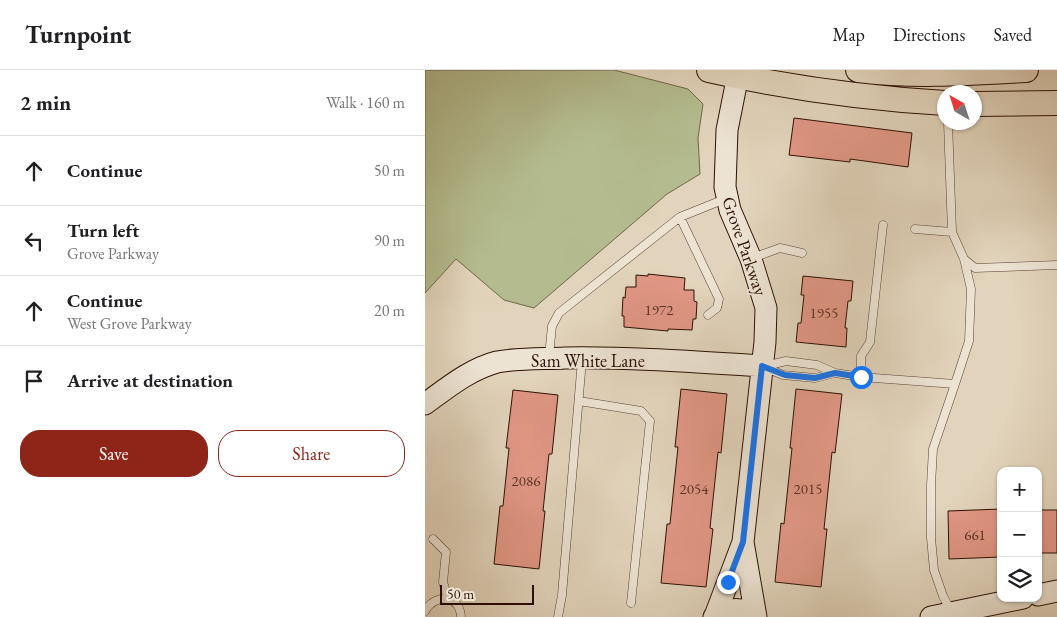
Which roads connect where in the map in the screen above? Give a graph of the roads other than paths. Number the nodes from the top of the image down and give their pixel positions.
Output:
1 (709, 70) edge
2 (858, 70) edge
3 (1026, 70) edge
4 (999, 71) edge
5 (738, 73) edge
6 (937, 103) edge
7 (982, 104) edge
8 (1057, 104) edge
9 (948, 130) edge
10 (727, 198) junction
11 (680, 217) junction
12 (883, 225) dead end
13 (915, 229) dead end
14 (952, 232) junction
15 (802, 253) dead end
16 (751, 259) junction
17 (964, 259) junction
18 (1057, 264) edge
19 (708, 315) dead end
20 (549, 358) junction
21 (583, 358) junction
22 (762, 366) junction
23 (835, 373) junction
24 (861, 377) junction
25 (955, 384) junction
26 (579, 401) junction
27 (425, 404) edge
28 (433, 538) dead end
29 (743, 542) junction
30 (1057, 591) edge
31 (1042, 594) edge
32 (447, 599) junction
33 (1007, 602) edge
34 (631, 603) dead end
35 (425, 611) edge
36 (953, 615) edge
37 (461, 617) edge
38 (558, 617) edge
39 (715, 617) edge
40 (756, 617) edge
41 (931, 617) edge

1 - 5 main road
2 - 4 main road
3 - 4 main road
5 - 6 main road
5 - 10 street, Grove Parkway
7 - 8 main road
9 - 14 lane
10 - 11 lane
10 - 16 street, Grove Parkway
11 - 19 lane
11 - 20 lane
12 - 24 lane
13 - 14 lane
14 - 17 lane
15 - 16 lane
16 - 22 street, Grove Parkway
17 - 18 lane
17 - 25 lane
20 - 21 street, Sam White Lane
20 - 27 street, Sam White Lane
21 - 22 street, Sam White Lane
21 - 26 lane
22 - 23 lane
22 - 23 lane
22 - 29 street, Grove Parkway
23 - 24 lane
24 - 25 lane
25 - 36 lane
26 - 34 lane
26 - 38 lane
28 - 32 lane
29 - 39 street
29 - 40 street
30 - 31 street
32 - 35 lane
32 - 37 lane
33 - 36 street
36 - 41 street
39 - 40 street

